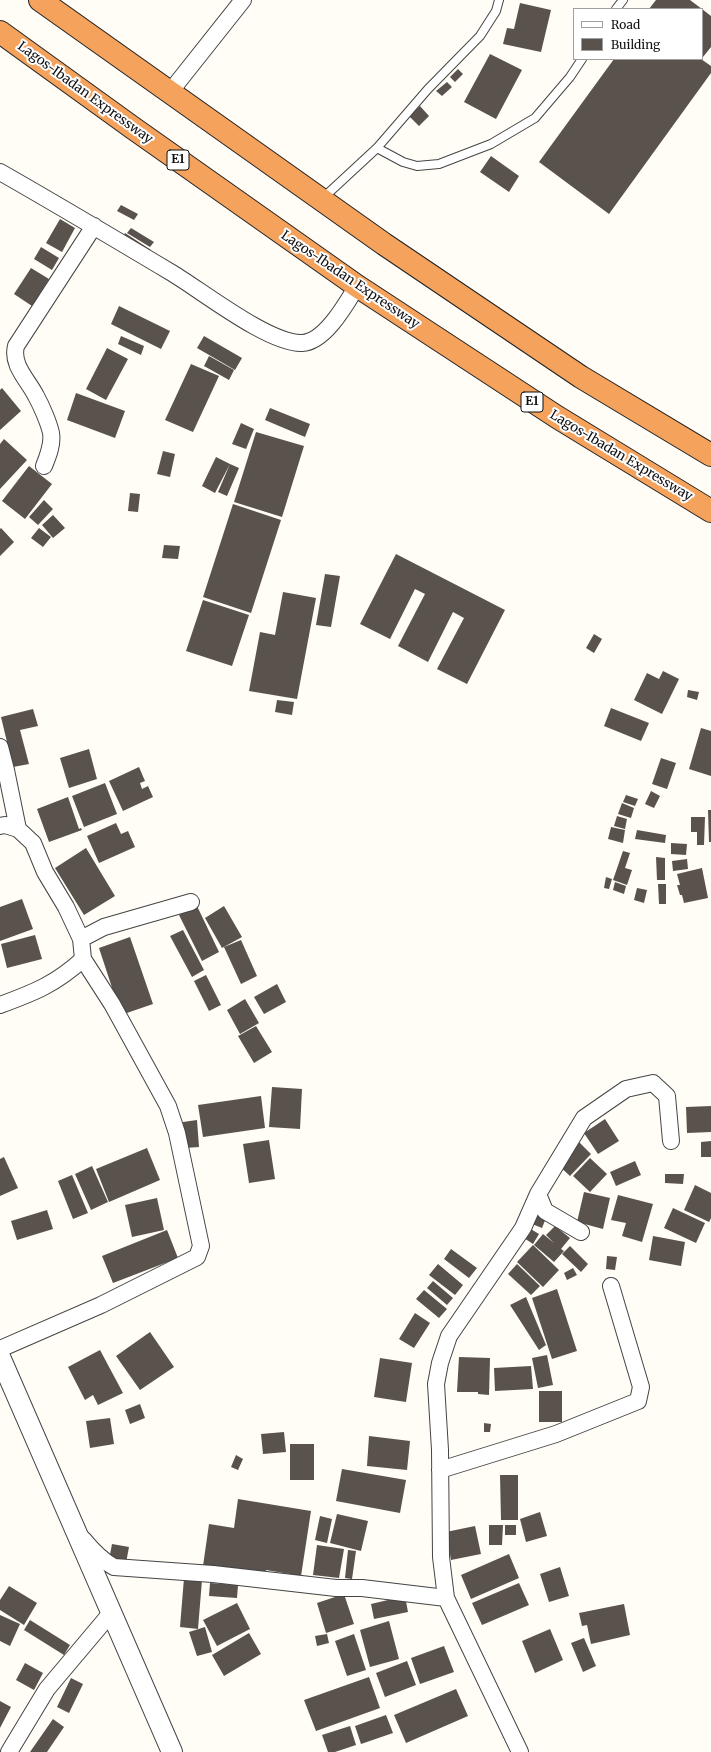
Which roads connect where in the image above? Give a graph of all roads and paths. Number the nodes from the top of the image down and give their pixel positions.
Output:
1 (40, 0) edge
2 (243, 0) edge
3 (500, 0) edge
4 (623, 0) edge
5 (617, 8) edge
6 (0, 32) edge
7 (581, 60) edge
8 (170, 92) junction
9 (377, 148) junction
10 (0, 172) edge
11 (321, 200) junction
12 (94, 226) junction
13 (358, 286) junction
14 (711, 455) edge
15 (44, 466) dead end
16 (711, 511) edge
17 (0, 747) edge
18 (0, 826) edge
19 (18, 829) junction
20 (191, 902) dead end
21 (81, 939) junction
22 (83, 959) junction
23 (0, 1005) edge
24 (671, 1141) dead end
25 (538, 1194) junction
26 (581, 1232) dead end
27 (611, 1286) dead end
28 (0, 1349) edge
29 (0, 1357) edge
30 (440, 1470) junction
31 (78, 1534) junction
32 (446, 1598) junction
33 (111, 1613) junction
34 (9, 1752) edge
35 (172, 1752) edge
36 (520, 1752) edge

1 - 8 highway
2 - 8 street
3 - 9 lane
4 - 5 lane
6 - 13 highway, Lagos-Ibadan Expressway / E1
7 - 9 lane
8 - 11 highway
9 - 11 lane
10 - 12 street
11 - 14 highway
12 - 13 street
12 - 15 street
13 - 16 highway, Lagos-Ibadan Expressway / E1
17 - 19 street
18 - 19 street
19 - 21 street
20 - 21 street
21 - 22 street
22 - 23 street
22 - 28 street
24 - 25 street
25 - 26 street
25 - 30 street
27 - 30 street
29 - 31 street
30 - 32 street
31 - 32 street
31 - 33 street
32 - 36 street
33 - 34 street
33 - 35 street

